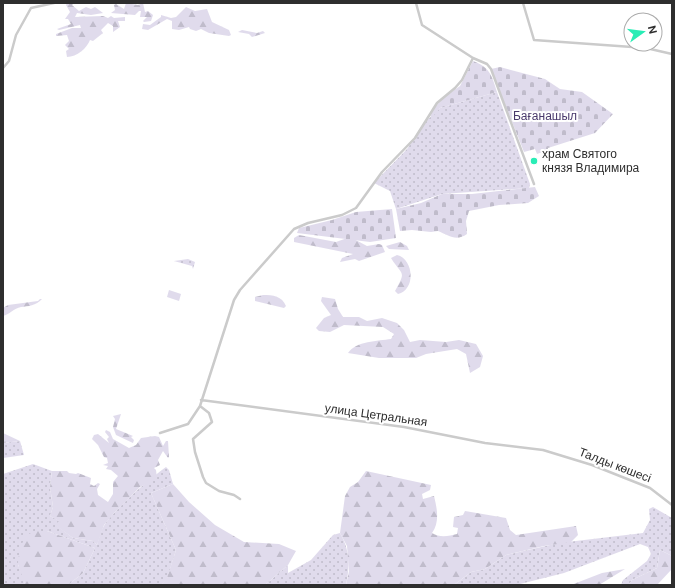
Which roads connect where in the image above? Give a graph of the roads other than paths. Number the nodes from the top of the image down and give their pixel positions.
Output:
1 (54, 3) edge
2 (416, 3) edge
3 (523, 3) edge
4 (43, 4) edge
5 (672, 54) edge
6 (473, 58) junction
7 (3, 68) edge
8 (534, 184) dead end
9 (202, 400) junction
10 (200, 406) junction
11 (160, 433) dead end
12 (547, 451) joint
13 (240, 499) dead end
14 (672, 505) edge

1 - 4 street
2 - 6 street
3 - 5 street
4 - 7 street
6 - 8 street
6 - 9 street
9 - 10 street
9 - 12 street, улица Цетральная
10 - 11 street
10 - 13 street
12 - 14 street, Талды көшесі

